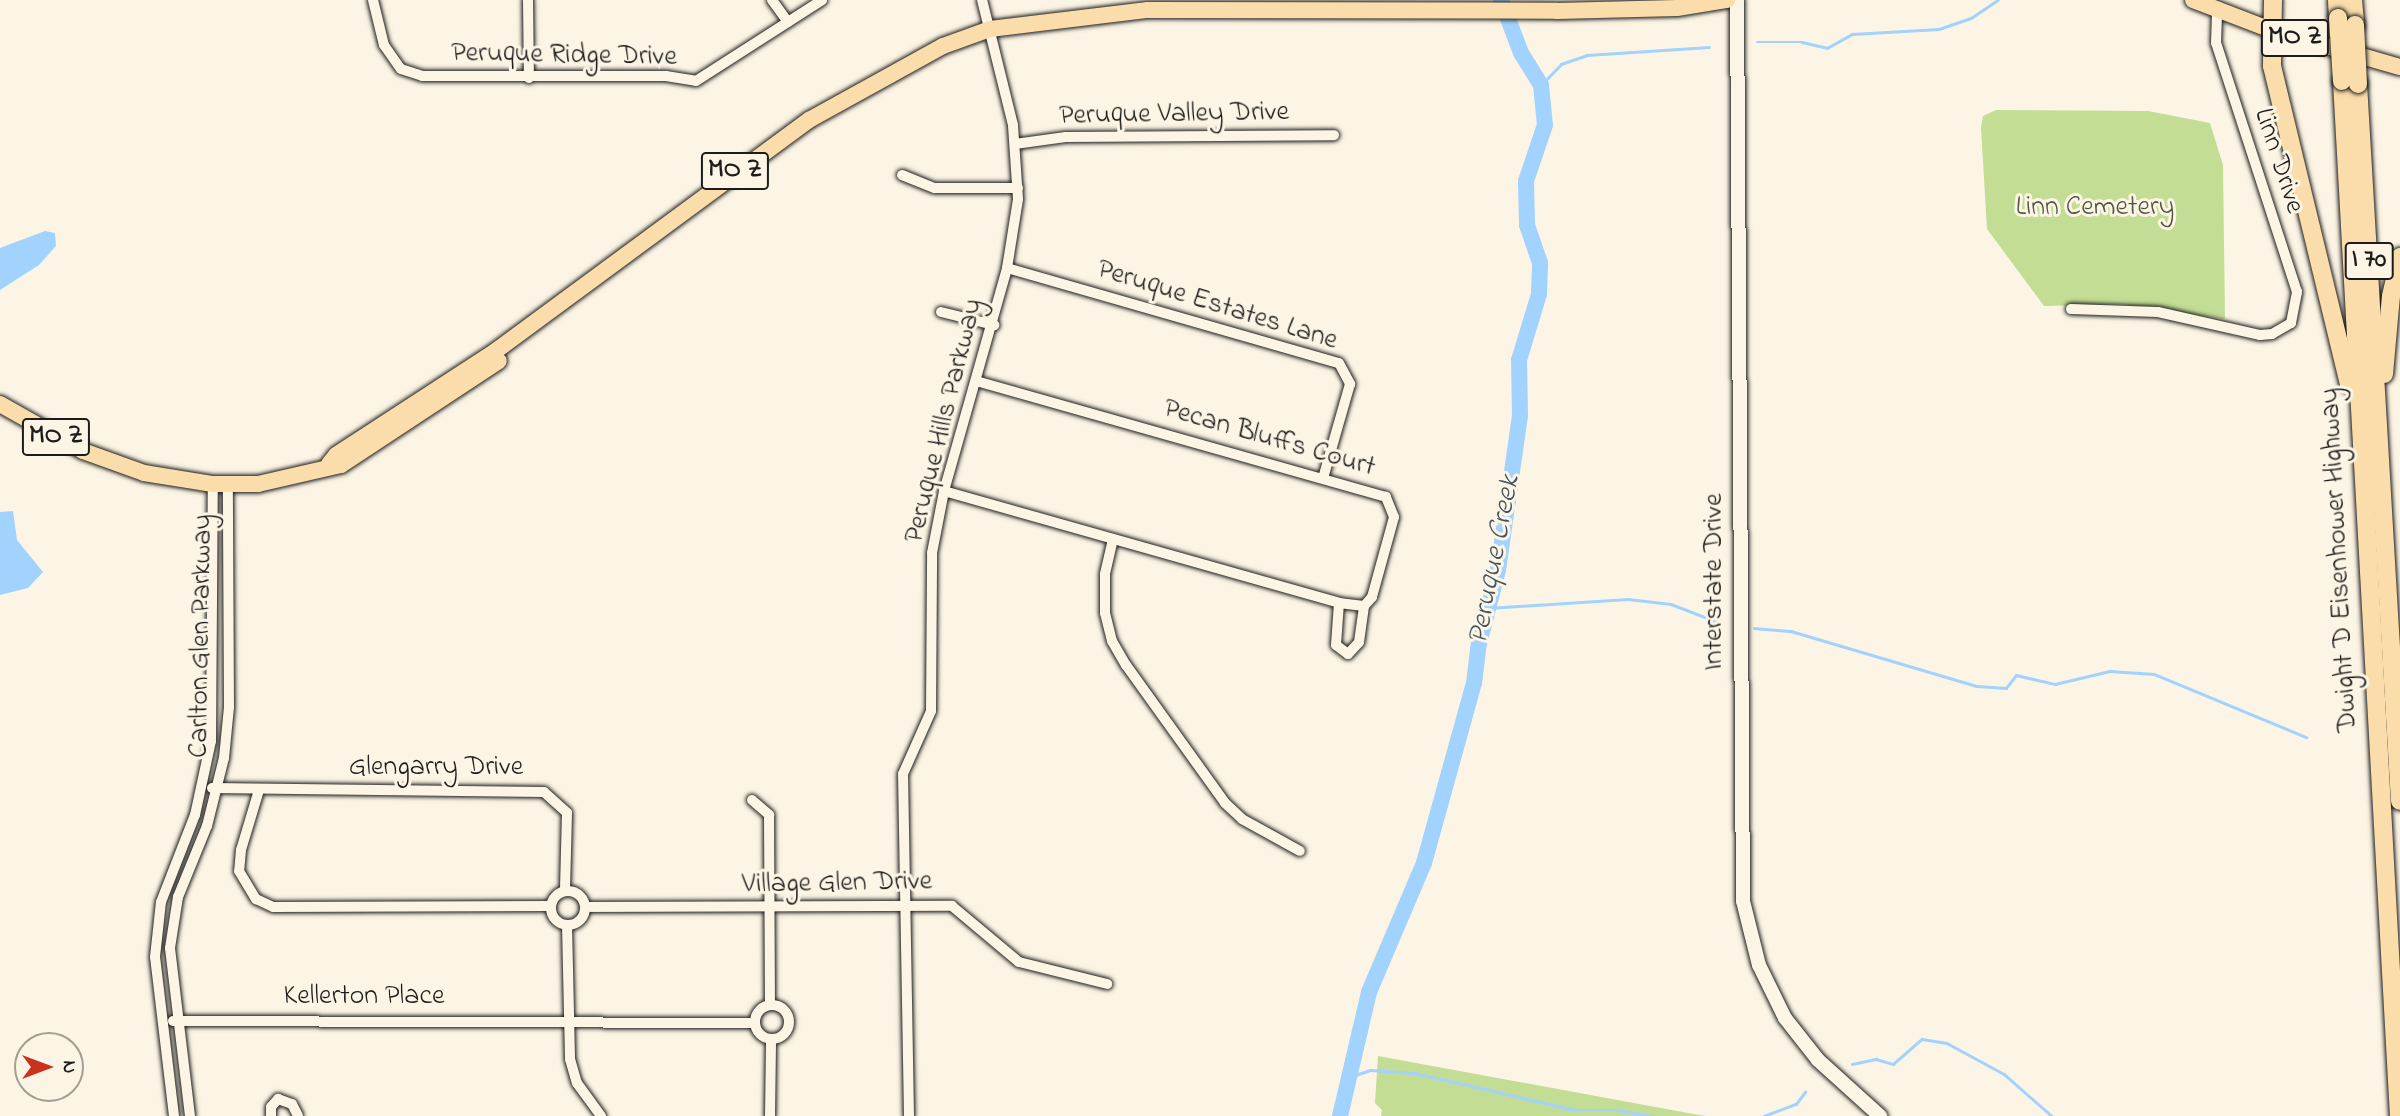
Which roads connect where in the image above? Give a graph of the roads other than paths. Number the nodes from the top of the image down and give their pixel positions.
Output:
1 (373, 0) edge
2 (528, 0) edge
3 (772, 0) edge
4 (822, 0) edge
5 (982, 0) edge
6 (1727, 0) edge
7 (1737, 0) edge
8 (2193, 0) edge
9 (2273, 0) edge
10 (2353, 0) edge
11 (2217, 12) junction
12 (2343, 14) edge
13 (788, 22) junction
14 (990, 30) junction
15 (2270, 30) junction
16 (2400, 67) edge
17 (529, 78) junction
18 (2350, 83) junction
19 (1334, 135) dead end
20 (1015, 144) junction
21 (902, 175) dead end
22 (1018, 188) junction
23 (2400, 257) edge
24 (1007, 268) junction
25 (2071, 309) dead end
26 (941, 312) dead end
27 (993, 325) junction
28 (977, 381) junction
29 (0, 404) edge
30 (2358, 425) junction
31 (2379, 437) junction
32 (1323, 478) junction
33 (220, 484) junction
34 (944, 491) junction
35 (1113, 539) junction
36 (1339, 603) junction
37 (1364, 606) junction
38 (218, 786) junction
39 (201, 790) junction
40 (259, 790) junction
41 (752, 800) dead end
42 (2400, 801) edge
43 (1300, 851) dead end
44 (565, 891) junction
45 (551, 906) junction
46 (905, 906) junction
47 (585, 907) junction
48 (771, 909) junction
49 (567, 925) junction
50 (1107, 984) dead end
51 (770, 1005) junction
52 (162, 1019) junction
53 (567, 1022) junction
54 (178, 1023) junction
55 (754, 1023) junction
56 (771, 1040) junction
57 (174, 1116) edge
58 (190, 1116) edge
59 (271, 1116) edge
60 (298, 1116) edge
61 (601, 1116) edge
62 (770, 1116) edge
63 (909, 1116) edge
64 (1880, 1116) edge
65 (2399, 1116) edge

1 - 17 street, Peruque Ridge Drive
2 - 17 street
3 - 13 street
4 - 13 street, Peruque Ridge Drive
5 - 14 street, Peruque Hills Parkway
6 - 14 main road, MO Z
7 - 64 main road, Interstate Drive
8 - 11 main road, MO Z
9 - 15 highway
10 - 12 highway, Dwight D Eisenhower Highway / I 70
11 - 15 main road, MO Z
11 - 25 street, Linn Drive
12 - 18 highway, Dwight D Eisenhower Highway / I 70, bridge
13 - 17 street, Peruque Ridge Drive
14 - 20 street, Peruque Hills Parkway
14 - 33 main road, MO Z
15 - 16 main road, MO Z
15 - 30 highway
18 - 30 highway, Dwight D Eisenhower Highway / I 70
18 - 31 highway, Dwight D Eisenhower Highway / I 70
19 - 20 street, Peruque Valley Drive
20 - 22 street, Peruque Hills Parkway
21 - 22 street
22 - 24 street, Peruque Hills Parkway
23 - 31 highway
24 - 27 street, Peruque Hills Parkway
24 - 32 street, Peruque Estates Lane
26 - 27 street
27 - 28 street, Peruque Hills Parkway
28 - 32 street, Pecan Bluffs Court
28 - 34 street, Peruque Hills Parkway
29 - 33 main road, MO Z
30 - 65 highway, Dwight D Eisenhower Highway / I 70
31 - 42 highway, Dwight D Eisenhower Highway / I 70
32 - 37 street, Pecan Bluffs Court
33 - 38 street, Carlton Glen Parkway
33 - 39 street, Carlton Glen Parkway
34 - 35 street
34 - 46 street, Peruque Hills Parkway
35 - 36 street
35 - 43 street
36 - 37 street
36 - 37 street
38 - 39 street, Glengarry Drive
38 - 40 street, Glengarry Drive
38 - 54 street, Carlton Glen Parkway
39 - 52 street, Carlton Glen Parkway
40 - 44 street, Glengarry Drive
40 - 45 street
41 - 48 street
44 - 45 street
44 - 47 street
45 - 49 street
46 - 48 street, Village Glen Drive
46 - 50 street, Village Glen Drive
46 - 63 street, Peruque Hills Parkway
47 - 48 street, Village Glen Drive
47 - 49 street
48 - 51 street
49 - 53 street
51 - 55 street
51 - 56 street
52 - 54 street, Kellerton Place
52 - 57 street, Carlton Glen Parkway
53 - 54 street, Kellerton Place
53 - 55 street, Kellerton Place
53 - 61 street
54 - 58 street, Carlton Glen Parkway
55 - 56 street
56 - 62 street
59 - 60 street

